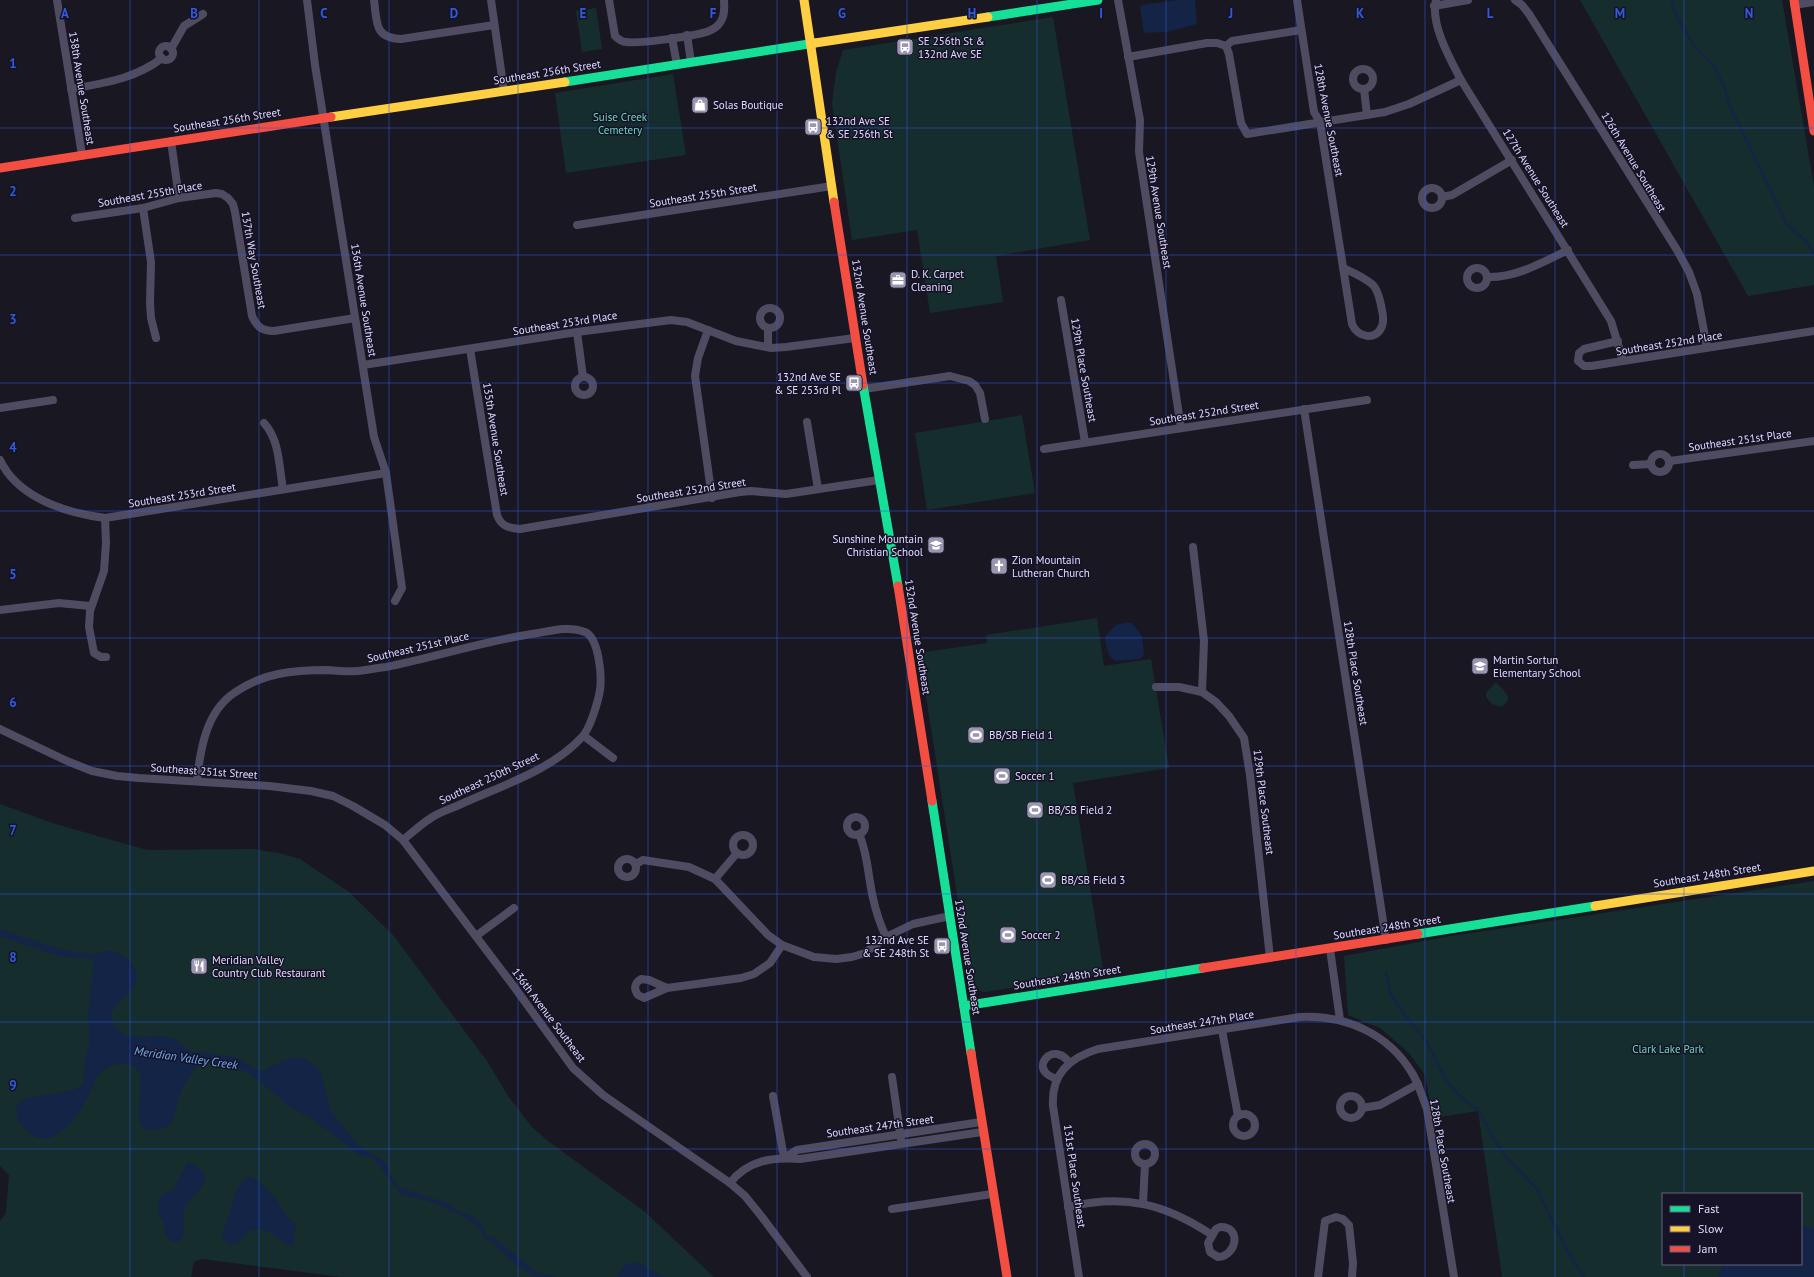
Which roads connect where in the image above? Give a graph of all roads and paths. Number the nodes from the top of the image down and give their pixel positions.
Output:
1 (57, 0) edge
2 (307, 0) edge
3 (374, 0) edge
4 (490, 0) edge
5 (609, 0) edge
6 (724, 0) edge
7 (804, 0) edge
8 (1098, 0) edge
9 (1118, 0) edge
10 (1297, 0) edge
11 (1468, 0) edge
12 (1515, 0) edge
13 (1433, 2) edge
14 (1794, 2) edge
15 (1814, 2) edge
16 (203, 14) dead end
17 (494, 25) junction
18 (1301, 30) junction
19 (687, 35) junction
20 (672, 38) junction
21 (810, 44) junction
22 (1226, 46) junction
23 (1128, 57) junction
24 (691, 62) junction
25 (677, 65) junction
26 (1461, 80) junction
27 (71, 89) junction
28 (1364, 89) dead end
29 (504, 91) junction
30 (1367, 115) junction
31 (323, 118) junction
32 (1320, 122) junction
33 (1814, 131) edge
34 (171, 141) junction
35 (82, 155) junction
36 (1512, 160) junction
37 (0, 168) edge
38 (832, 186) junction
39 (1442, 197) dead end
40 (179, 198) junction
41 (228, 198) joint
42 (143, 208) junction
43 (75, 218) dead end
44 (577, 225) dead end
45 (1568, 250) junction
46 (1343, 268) junction
47 (1488, 277) dead end
48 (1061, 300) dead end
49 (355, 318) junction
50 (768, 328) dead end
51 (708, 330) junction
52 (1814, 331) edge
53 (577, 332) junction
54 (156, 338) dead end
55 (855, 338) junction
56 (1618, 341) junction
57 (768, 347) junction
58 (1707, 347) junction
59 (470, 349) junction
60 (1623, 361) junction
61 (363, 365) junction
62 (583, 377) dead end
63 (864, 389) junction
64 (53, 400) dead end
65 (1367, 400) dead end
66 (0, 408) edge
67 (1304, 410) junction
68 (985, 419) dead end
69 (807, 422) dead end
70 (264, 424) dead end
71 (1182, 428) junction
72 (1814, 441) edge
73 (1085, 442) junction
74 (1044, 449) dead end
75 (0, 460) edge
76 (1670, 461) junction
77 (1651, 464) junction
78 (1633, 465) dead end
79 (386, 473) junction
80 (879, 480) junction
81 (282, 489) junction
82 (818, 489) junction
83 (712, 498) junction
84 (105, 518) junction
85 (508, 527) joint
86 (1193, 547) dead end
87 (395, 601) dead end
88 (90, 606) junction
89 (0, 610) edge
90 (106, 657) dead end
91 (1156, 687) dead end
92 (1202, 692) junction
93 (0, 729) edge
94 (584, 736) junction
95 (613, 758) dead end
96 (197, 781) junction
97 (859, 834) dead end
98 (403, 840) junction
99 (737, 853) dead end
100 (636, 864) dead end
101 (1814, 871) edge
102 (714, 879) junction
103 (514, 908) dead end
104 (950, 916) junction
105 (476, 936) junction
106 (886, 937) junction
107 (1386, 940) junction
108 (782, 945) junction
109 (1330, 949) junction
110 (1270, 958) junction
111 (667, 988) dead end
112 (964, 1006) junction
113 (1340, 1020) junction
114 (1222, 1030) junction
115 (1067, 1066) junction
116 (892, 1077) dead end
117 (1057, 1079) junction
118 (1418, 1084) junction
119 (773, 1096) dead end
120 (1362, 1108) dead end
121 (1238, 1116) dead end
122 (980, 1122) junction
123 (982, 1132) junction
124 (901, 1134) junction
125 (902, 1144) junction
126 (784, 1158) junction
127 (1145, 1164) dead end
128 (730, 1183) junction
129 (992, 1194) junction
130 (1143, 1202) junction
131 (1068, 1207) junction
132 (892, 1209) dead end
133 (1212, 1235) dead end
134 (806, 1277) edge
135 (1006, 1277) edge
136 (1079, 1277) edge
137 (1318, 1277) edge
138 (1352, 1277) edge
139 (1454, 1277) edge

1 - 27 street, 138th Avenue Southeast
2 - 31 street, 136th Avenue Southeast
3 - 17 street
4 - 17 street
5 - 20 street
6 - 19 street
7 - 21 main road, 132nd Avenue Southeast
8 - 21 main road, Southeast 256th Street
9 - 23 street, 129th Avenue Southeast
10 - 18 street, 128th Avenue Southeast
11 - 13 street
12 - 58 street, 126th Avenue Southeast
13 - 26 street, 127th Avenue Southeast
14 - 15 street
14 - 33 main road
16 - 27 street
17 - 29 street
18 - 22 street
18 - 32 street, 128th Avenue Southeast
19 - 20 street
19 - 24 street
20 - 25 street
21 - 24 main road, Southeast 256th Street
21 - 38 main road, 132nd Avenue Southeast
22 - 23 street
22 - 32 street
23 - 71 street, 129th Avenue Southeast
24 - 25 main road, Southeast 256th Street
25 - 29 main road, Southeast 256th Street
26 - 30 street
26 - 36 street, 127th Avenue Southeast
27 - 35 street, 138th Avenue Southeast
28 - 30 street
29 - 31 main road, Southeast 256th Street
30 - 32 street
31 - 34 main road, Southeast 256th Street
31 - 49 street, 136th Avenue Southeast
32 - 46 street, 128th Avenue Southeast
34 - 35 main road, Southeast 256th Street
34 - 40 street
35 - 37 main road, Southeast 256th Street
36 - 39 street
36 - 45 street, 127th Avenue Southeast
38 - 44 street, Southeast 255th Street
38 - 55 main road, 132nd Avenue Southeast
40 - 41 street, Southeast 255th Place
40 - 42 street, Southeast 255th Place
41 - 49 street, 137th Way Southeast
42 - 43 street, Southeast 255th Place
42 - 54 street
45 - 47 street
45 - 56 street, 127th Avenue Southeast
46 - 46 street, 128th Avenue Southeast
48 - 73 street, 129th Place Southeast
49 - 61 street, 136th Avenue Southeast
50 - 57 street
51 - 53 street, Southeast 253rd Place
51 - 57 street, Southeast 253rd Place
51 - 83 street
52 - 58 street, Southeast 252nd Place
53 - 59 street, Southeast 253rd Place
53 - 62 street
55 - 57 street, Southeast 253rd Place
55 - 63 main road, 132nd Avenue Southeast
56 - 60 street, 127th Avenue Southeast
56 - 60 street, Southeast 252nd Place
58 - 60 street, Southeast 252nd Place
59 - 61 street, Southeast 253rd Place
59 - 85 street, 135th Avenue Southeast
61 - 79 street, 136th Avenue Southeast
63 - 68 street
63 - 80 main road, 132nd Avenue Southeast
64 - 66 street
65 - 67 street, Southeast 252nd Street
67 - 71 street, Southeast 252nd Street
67 - 107 street, 128th Place Southeast
69 - 82 street
70 - 81 street
71 - 73 street, Southeast 252nd Street
72 - 76 street, Southeast 251st Place
73 - 74 street, Southeast 252nd Street
75 - 84 street, Southeast 253rd Street
76 - 77 street, Southeast 251st Place
76 - 77 street, Southeast 251st Place
77 - 78 street, Southeast 251st Place
79 - 81 street, Southeast 253rd Street
79 - 87 street, 136th Avenue Southeast
80 - 82 street, Southeast 252nd Street
80 - 104 main road, 132nd Avenue Southeast
81 - 84 street, Southeast 253rd Street
82 - 83 street, Southeast 252nd Street
83 - 85 street, Southeast 252nd Street
84 - 88 street
86 - 92 street
88 - 89 street
88 - 90 street
91 - 92 street
92 - 110 street, 129th Place Southeast
93 - 96 street, Southeast 251st Street
94 - 95 street
94 - 96 street, Southeast 251st Place
94 - 98 street, Southeast 250th Street
96 - 98 street, Southeast 251st Street
97 - 106 street
98 - 105 street, 136th Avenue Southeast
99 - 102 street
100 - 102 street
101 - 107 main road, Southeast 248th Street
102 - 108 street
103 - 105 street
104 - 106 street
104 - 112 main road, 132nd Avenue Southeast
105 - 128 street, 136th Avenue Southeast
106 - 108 street
107 - 109 main road, Southeast 248th Street
108 - 111 street
109 - 110 main road, Southeast 248th Street
109 - 113 street
110 - 112 main road, Southeast 248th Street
112 - 122 main road, 132nd Avenue Southeast
113 - 114 street, Southeast 247th Place
113 - 118 street, 128th Place Southeast
114 - 115 street, Southeast 247th Place
114 - 121 street
115 - 117 street, 131st Place Southeast
115 - 117 street
116 - 124 street
117 - 131 street, 131st Place Southeast
118 - 120 street
118 - 139 street, 128th Place Southeast
119 - 126 street
122 - 123 main road, 132nd Avenue Southeast
122 - 124 street, Southeast 247th Street
123 - 125 street, Southeast 247th Street
123 - 129 main road, 132nd Avenue Southeast
124 - 125 street
124 - 126 street, Southeast 247th Street
125 - 126 street, Southeast 247th Street
126 - 128 street, Southeast 247th Street
127 - 130 street
128 - 134 street, 136th Avenue Southeast
129 - 132 street
129 - 135 main road, 132nd Avenue Southeast
130 - 131 street
130 - 133 street
131 - 136 street, 131st Place Southeast
137 - 138 street

